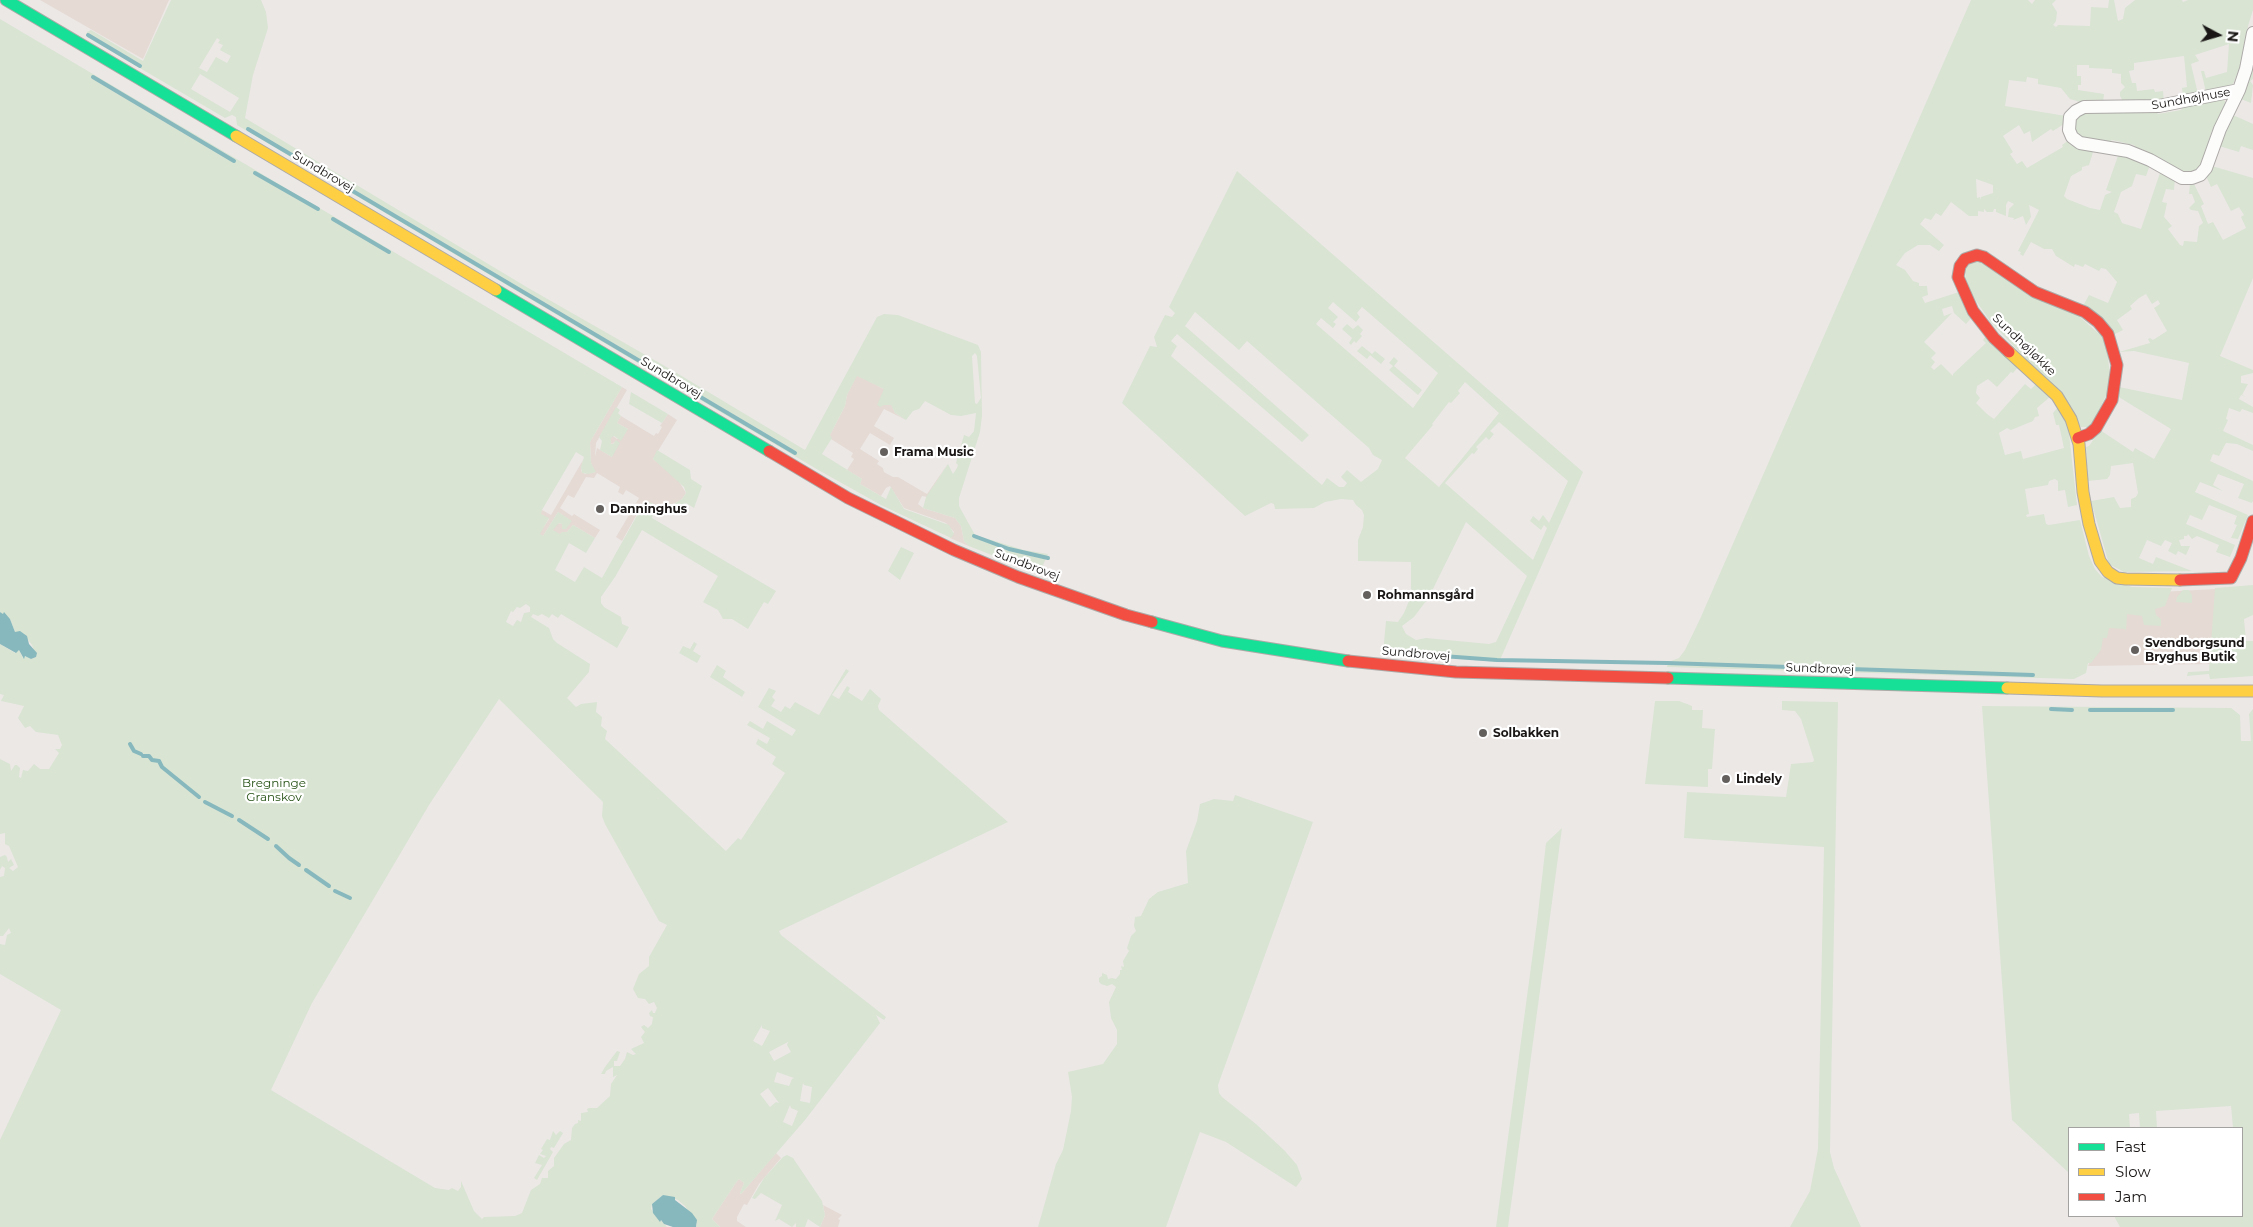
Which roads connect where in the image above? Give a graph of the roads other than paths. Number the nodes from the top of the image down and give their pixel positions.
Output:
1 (6, 0) edge
2 (2253, 33) edge
3 (2239, 90) junction
4 (2078, 438) junction
5 (2253, 521) edge
6 (2241, 558) junction
7 (2253, 564) edge
8 (2253, 682) edge
9 (2179, 690) junction
10 (2253, 690) edge

1 - 9 main road, Sundbrovej
2 - 3 street, Sundhøjhuse
3 - 3 street, Sundhøjhuse
4 - 4 main road, Sundhøjløkke
4 - 6 main road, Sundhøjløkke
5 - 6 main road
6 - 7 street
8 - 9 main road, Sundbrovej
9 - 10 main road, Sundbrovej

